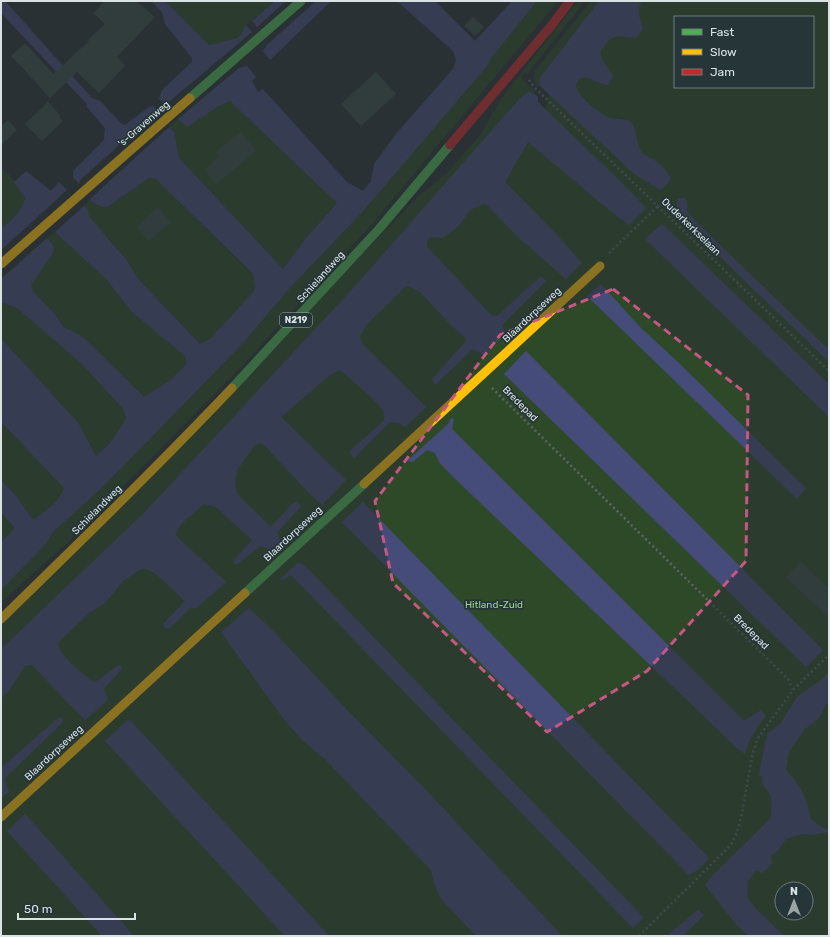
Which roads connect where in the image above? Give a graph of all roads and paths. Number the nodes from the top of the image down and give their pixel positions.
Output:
1 (300, 1) edge
2 (570, 1) edge
3 (534, 87) dead end
4 (658, 206) junction
5 (1, 264) edge
6 (600, 266) joint
7 (829, 371) edge
8 (480, 377) junction
9 (1, 618) edge
10 (829, 655) edge
11 (793, 690) junction
12 (1, 817) edge
13 (639, 936) edge

1 - 5 street, 's-Gravenweg
2 - 9 street, Schielandweg / N219
3 - 4 path, Ouderkerkselaan
4 - 6 path
4 - 7 path, Ouderkerkselaan
6 - 8 street, Blaardorpseweg
8 - 11 path, Bredepad
8 - 12 street, Blaardorpseweg
10 - 11 path
11 - 13 path

